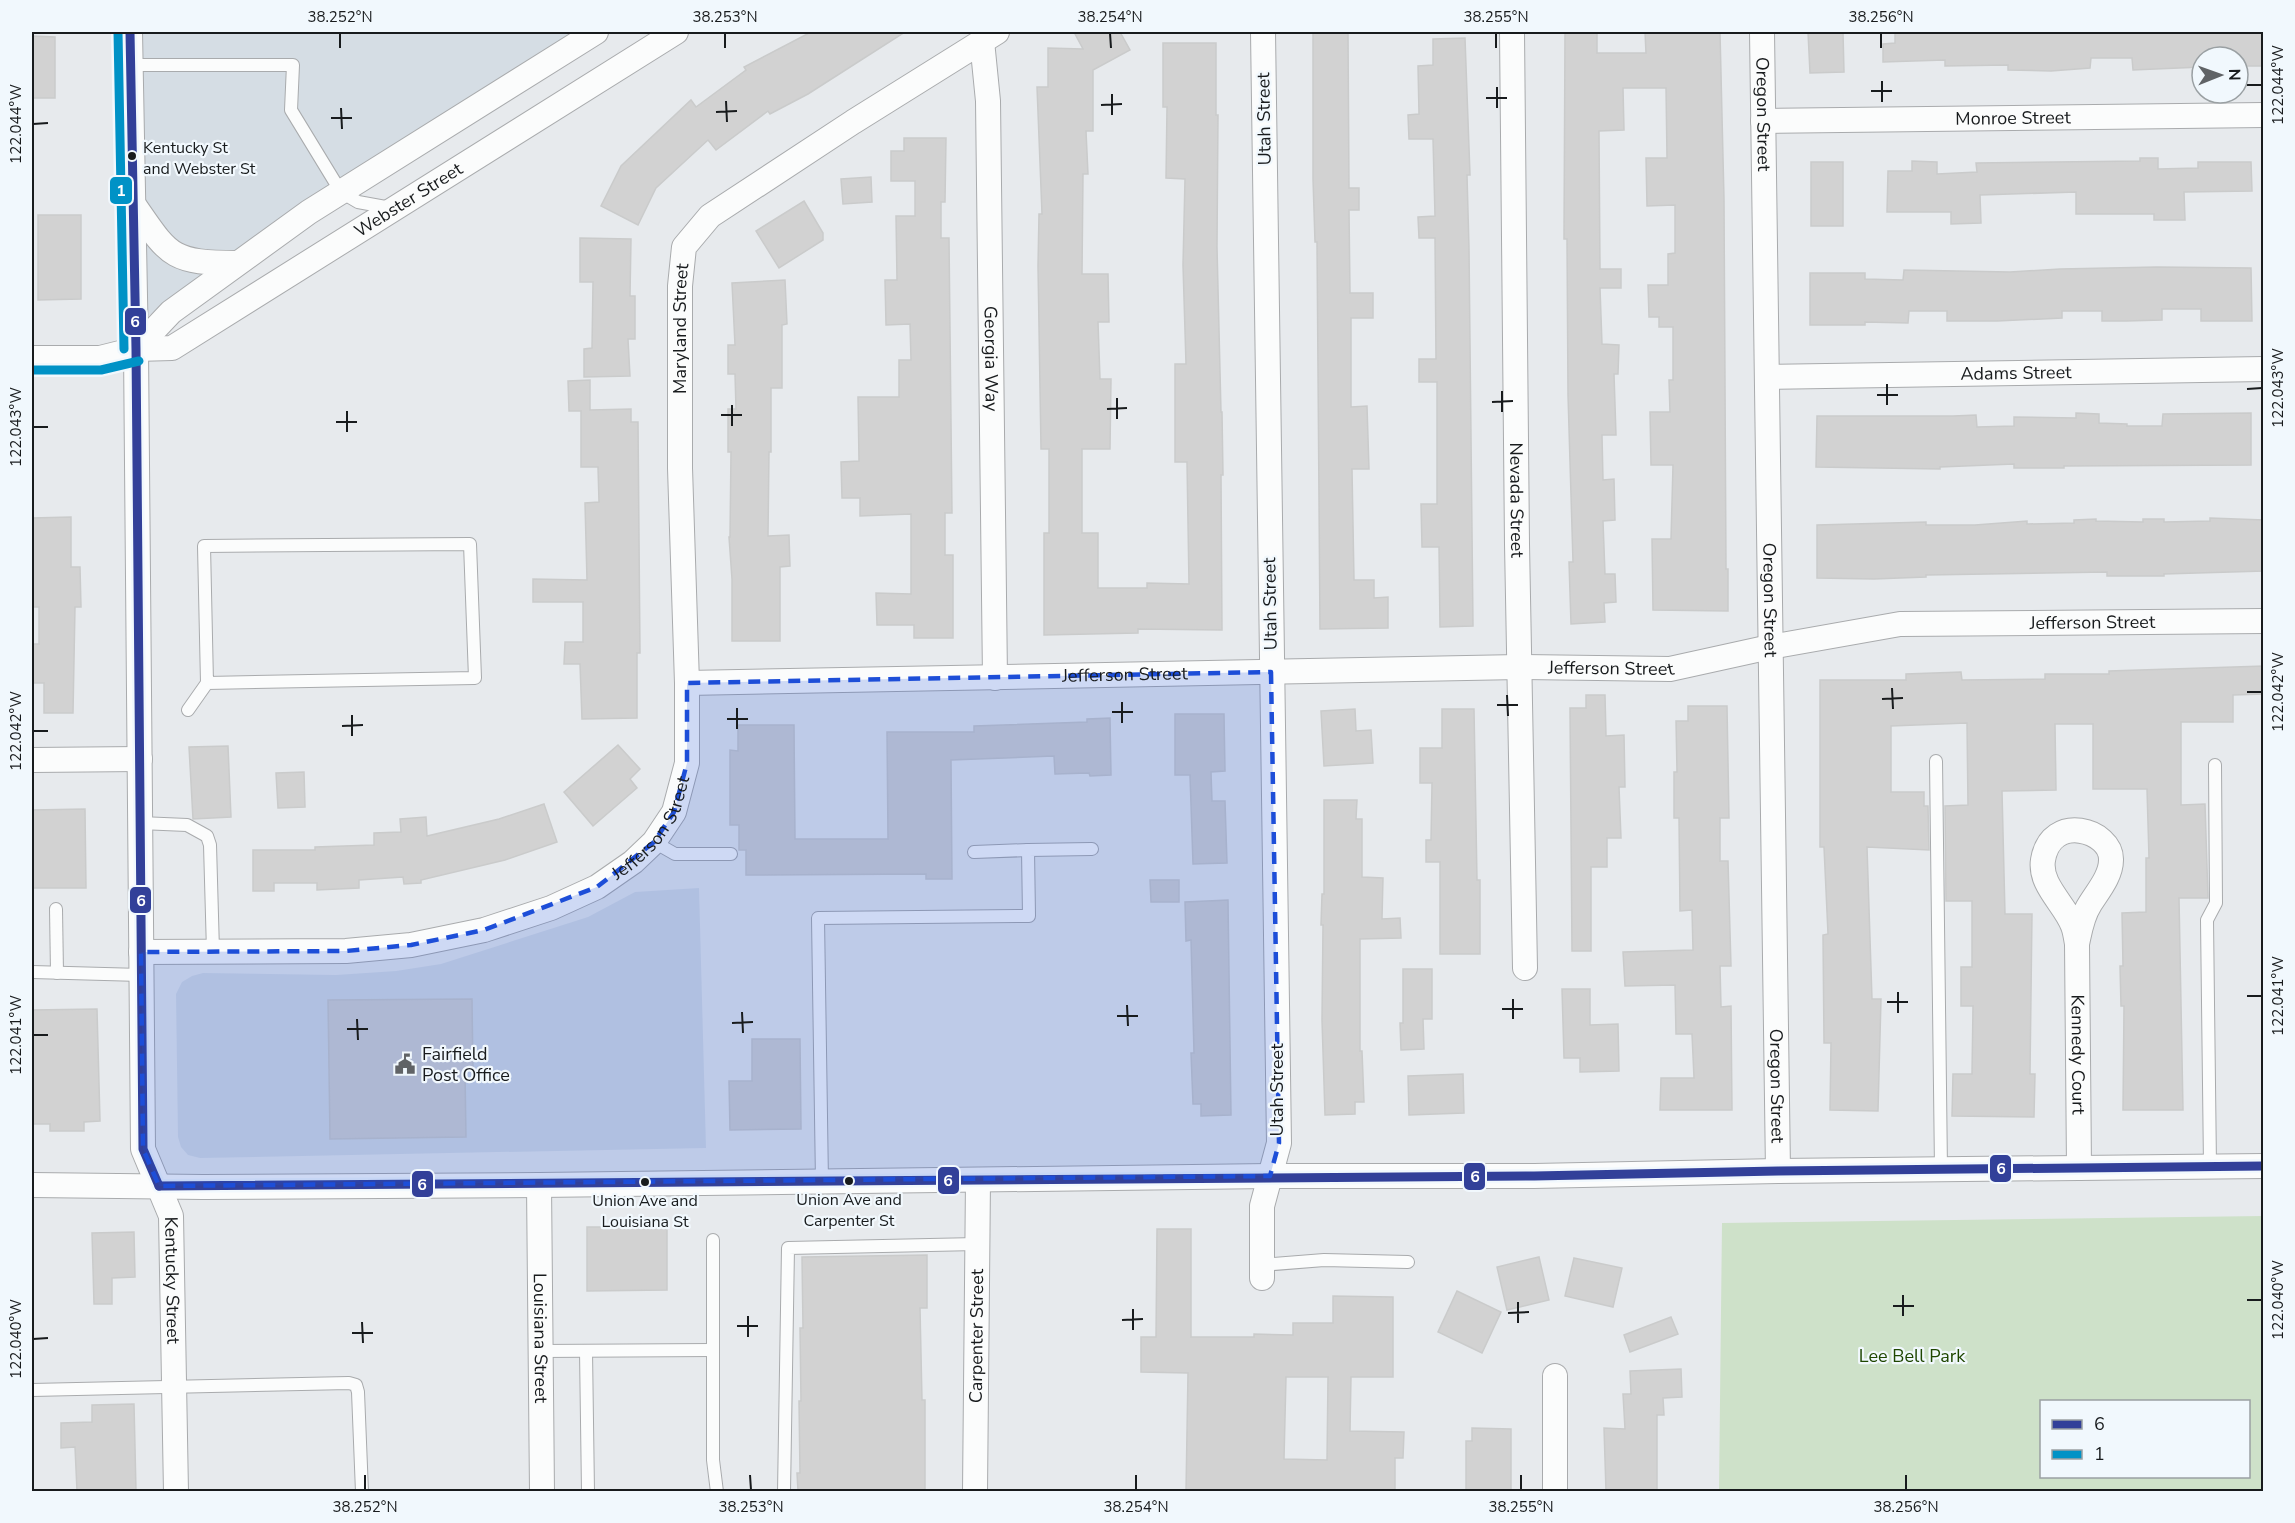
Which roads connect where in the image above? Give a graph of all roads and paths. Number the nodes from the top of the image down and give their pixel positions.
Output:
1 (130, 32) edge
2 (596, 32) edge
3 (676, 32) edge
4 (1263, 32) edge
5 (1512, 32) edge
6 (1762, 32) edge
7 (990, 36) edge
8 (130, 65) junction
9 (2264, 115) edge
10 (1763, 121) junction
11 (341, 192) junction
12 (132, 202) junction
13 (395, 208) junction
14 (237, 263) junction
15 (136, 349) junction
16 (32, 358) edge
17 (2264, 369) edge
18 (1767, 377) junction
19 (2264, 621) edge
20 (1770, 647) junction
21 (1520, 667) junction
22 (1271, 672) junction
23 (995, 678) junction
24 (207, 683) junction
25 (687, 683) junction
26 (188, 710) dead end
27 (140, 759) junction
28 (32, 760) edge
29 (1936, 761) dead end
30 (2215, 765) dead end
31 (140, 823) junction
32 (654, 842) junction
33 (1092, 849) dead end
34 (1028, 850) junction
35 (975, 852) dead end
36 (731, 854) dead end
37 (56, 909) dead end
38 (2077, 944) dead end
39 (213, 951) junction
40 (141, 964) junction
41 (1526, 968) dead end
42 (32, 972) edge
43 (57, 973) junction
44 (2210, 1166) junction
45 (2264, 1166) edge
46 (2079, 1168) junction
47 (1941, 1169) junction
48 (1778, 1171) junction
49 (1270, 1176) junction
50 (978, 1180) junction
51 (822, 1182) junction
52 (32, 1185) edge
53 (539, 1185) junction
54 (159, 1186) junction
55 (713, 1240) dead end
56 (978, 1244) junction
57 (1408, 1262) dead end
58 (1262, 1272) joint
59 (586, 1350) junction
60 (713, 1350) junction
61 (540, 1351) junction
62 (1555, 1376) dead end
63 (174, 1386) junction
64 (32, 1390) edge
65 (176, 1491) edge
66 (362, 1491) edge
67 (542, 1491) edge
68 (588, 1491) edge
69 (717, 1491) edge
70 (784, 1491) edge
71 (975, 1491) edge
72 (1555, 1491) edge

1 - 8 street, Kentucky Street
2 - 11 street
3 - 13 street, Webster Street
4 - 22 street, Utah Street
5 - 21 street, Nevada Street
6 - 10 street, Oregon Street
7 - 23 street, Georgia Way
7 - 25 street, Maryland Street
8 - 11 lane
8 - 12 street, Kentucky Street
9 - 10 street, Monroe Street
10 - 18 street, Oregon Street
11 - 13 lane
11 - 14 street
12 - 14 street
12 - 15 street, Kentucky Street
13 - 15 street, Webster Street
14 - 15 street
15 - 16 street, Webster Street
15 - 27 street, Kentucky Street
17 - 18 street, Adams Street
18 - 20 street, Oregon Street
19 - 20 street, Jefferson Street
20 - 21 street, Jefferson Street
20 - 48 street, Oregon Street
21 - 22 street, Jefferson Street
21 - 41 street, Nevada Street
22 - 23 street, Jefferson Street
22 - 49 street, Utah Street
23 - 25 street, Jefferson Street
24 - 24 lane
24 - 26 lane
25 - 32 street, Jefferson Street
27 - 28 street
27 - 31 street, Kentucky Street
29 - 47 lane
30 - 44 lane
31 - 39 lane
31 - 40 street, Kentucky Street
32 - 36 lane
32 - 39 street, Jefferson Street
33 - 34 lane
34 - 35 lane
34 - 51 lane
37 - 43 lane
38 - 46 street, Kennedy Court
39 - 40 street, Jefferson Street
40 - 43 lane
40 - 54 street, Kentucky Street
42 - 43 lane
44 - 45 street
44 - 46 street
46 - 47 street
47 - 48 street
48 - 49 street
49 - 50 street
49 - 58 street, Utah Street
50 - 51 street
50 - 56 street, Carpenter Street
51 - 53 street
52 - 54 street
53 - 54 street
53 - 61 street, Louisiana Street
54 - 63 street, Kentucky Street
55 - 60 lane
56 - 70 lane
56 - 71 street, Carpenter Street
57 - 58 lane
59 - 60 lane
59 - 61 lane
59 - 68 lane
60 - 69 lane
61 - 67 street, Louisiana Street
62 - 72 street
63 - 64 lane
63 - 65 street, Kentucky Street
63 - 66 lane

